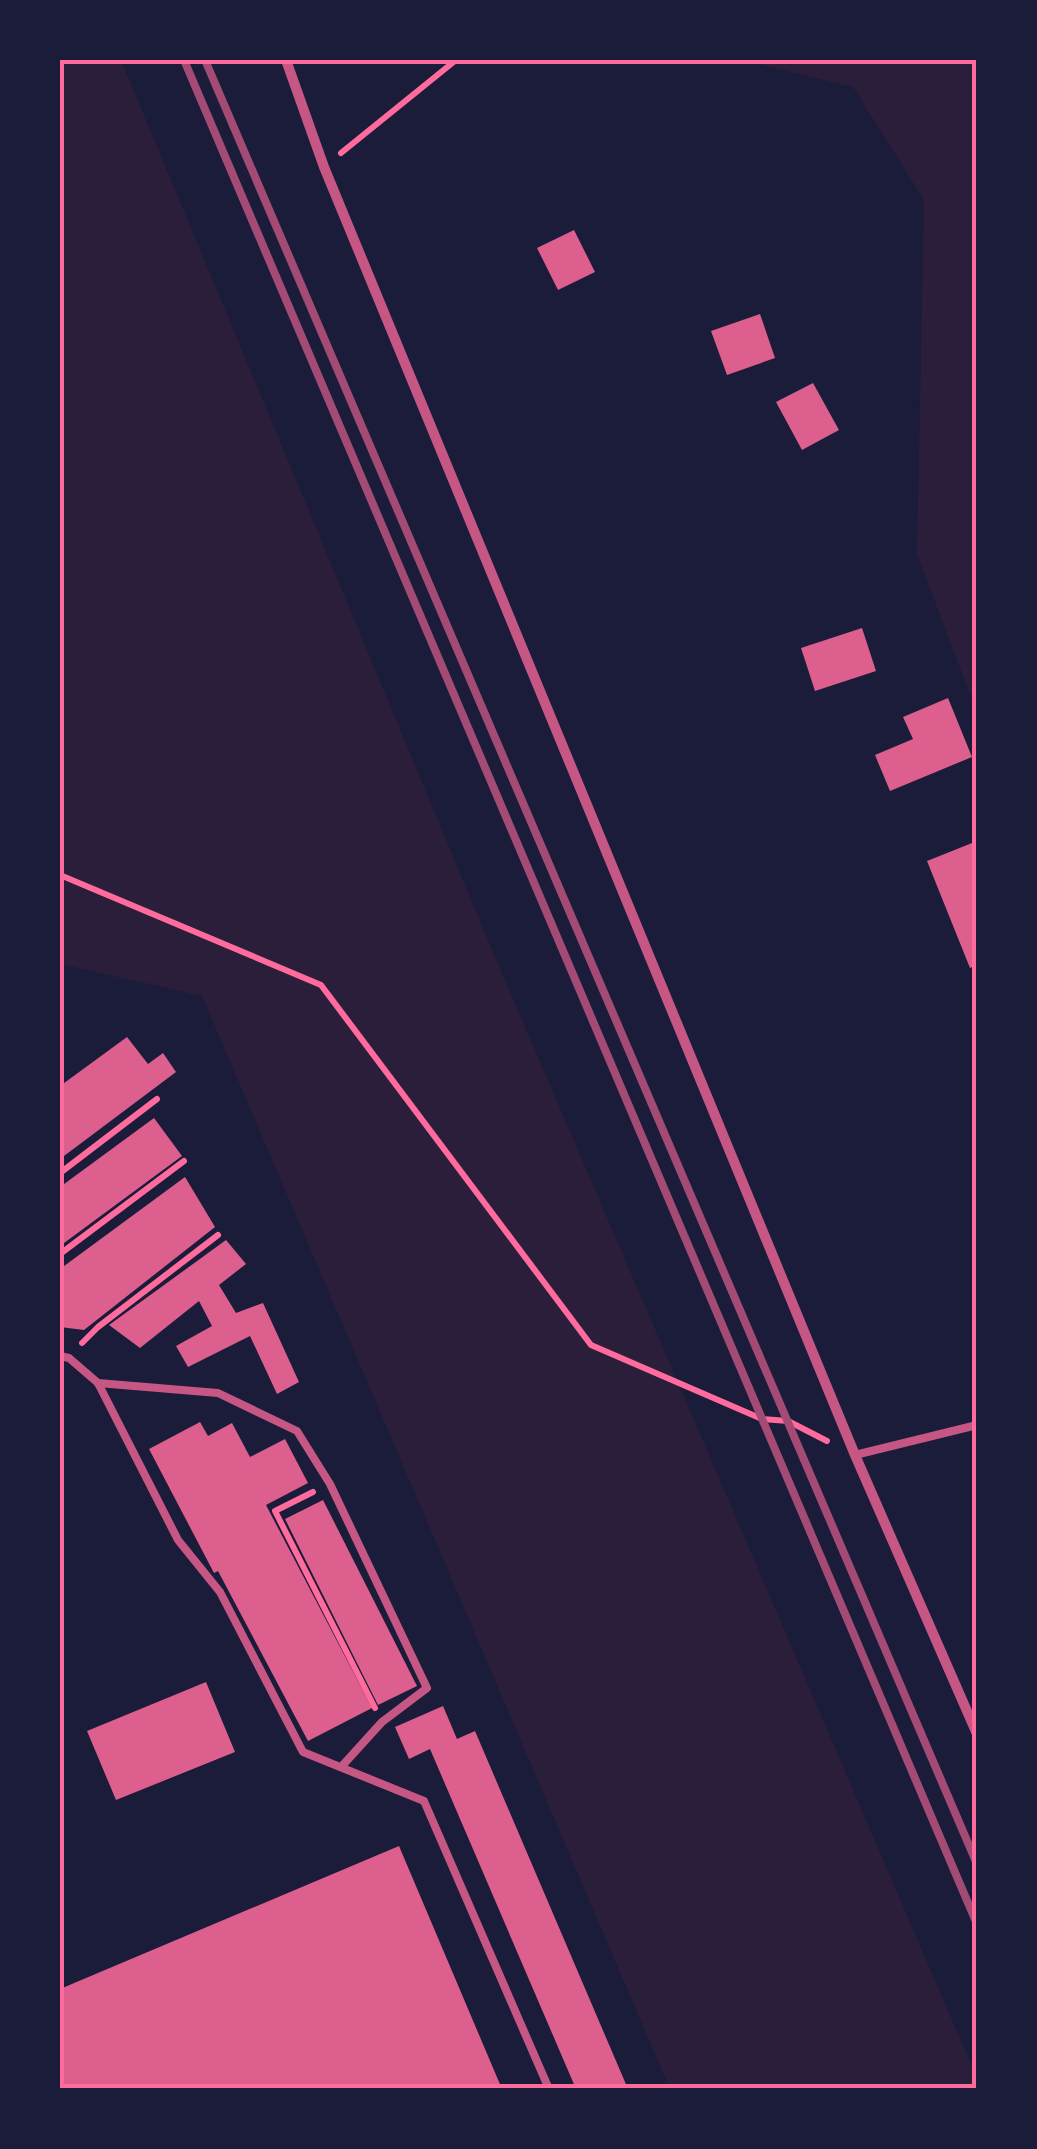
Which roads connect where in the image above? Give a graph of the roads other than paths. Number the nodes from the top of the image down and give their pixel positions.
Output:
1 (286, 60) edge
2 (65, 1357) edge
3 (98, 1383) junction
4 (977, 1425) edge
5 (854, 1455) junction
6 (977, 1734) edge
7 (342, 1766) junction
8 (548, 2089) edge

1 - 5 street
2 - 3 lane
3 - 7 lane
3 - 7 lane
4 - 5 lane
5 - 6 street
7 - 8 lane

